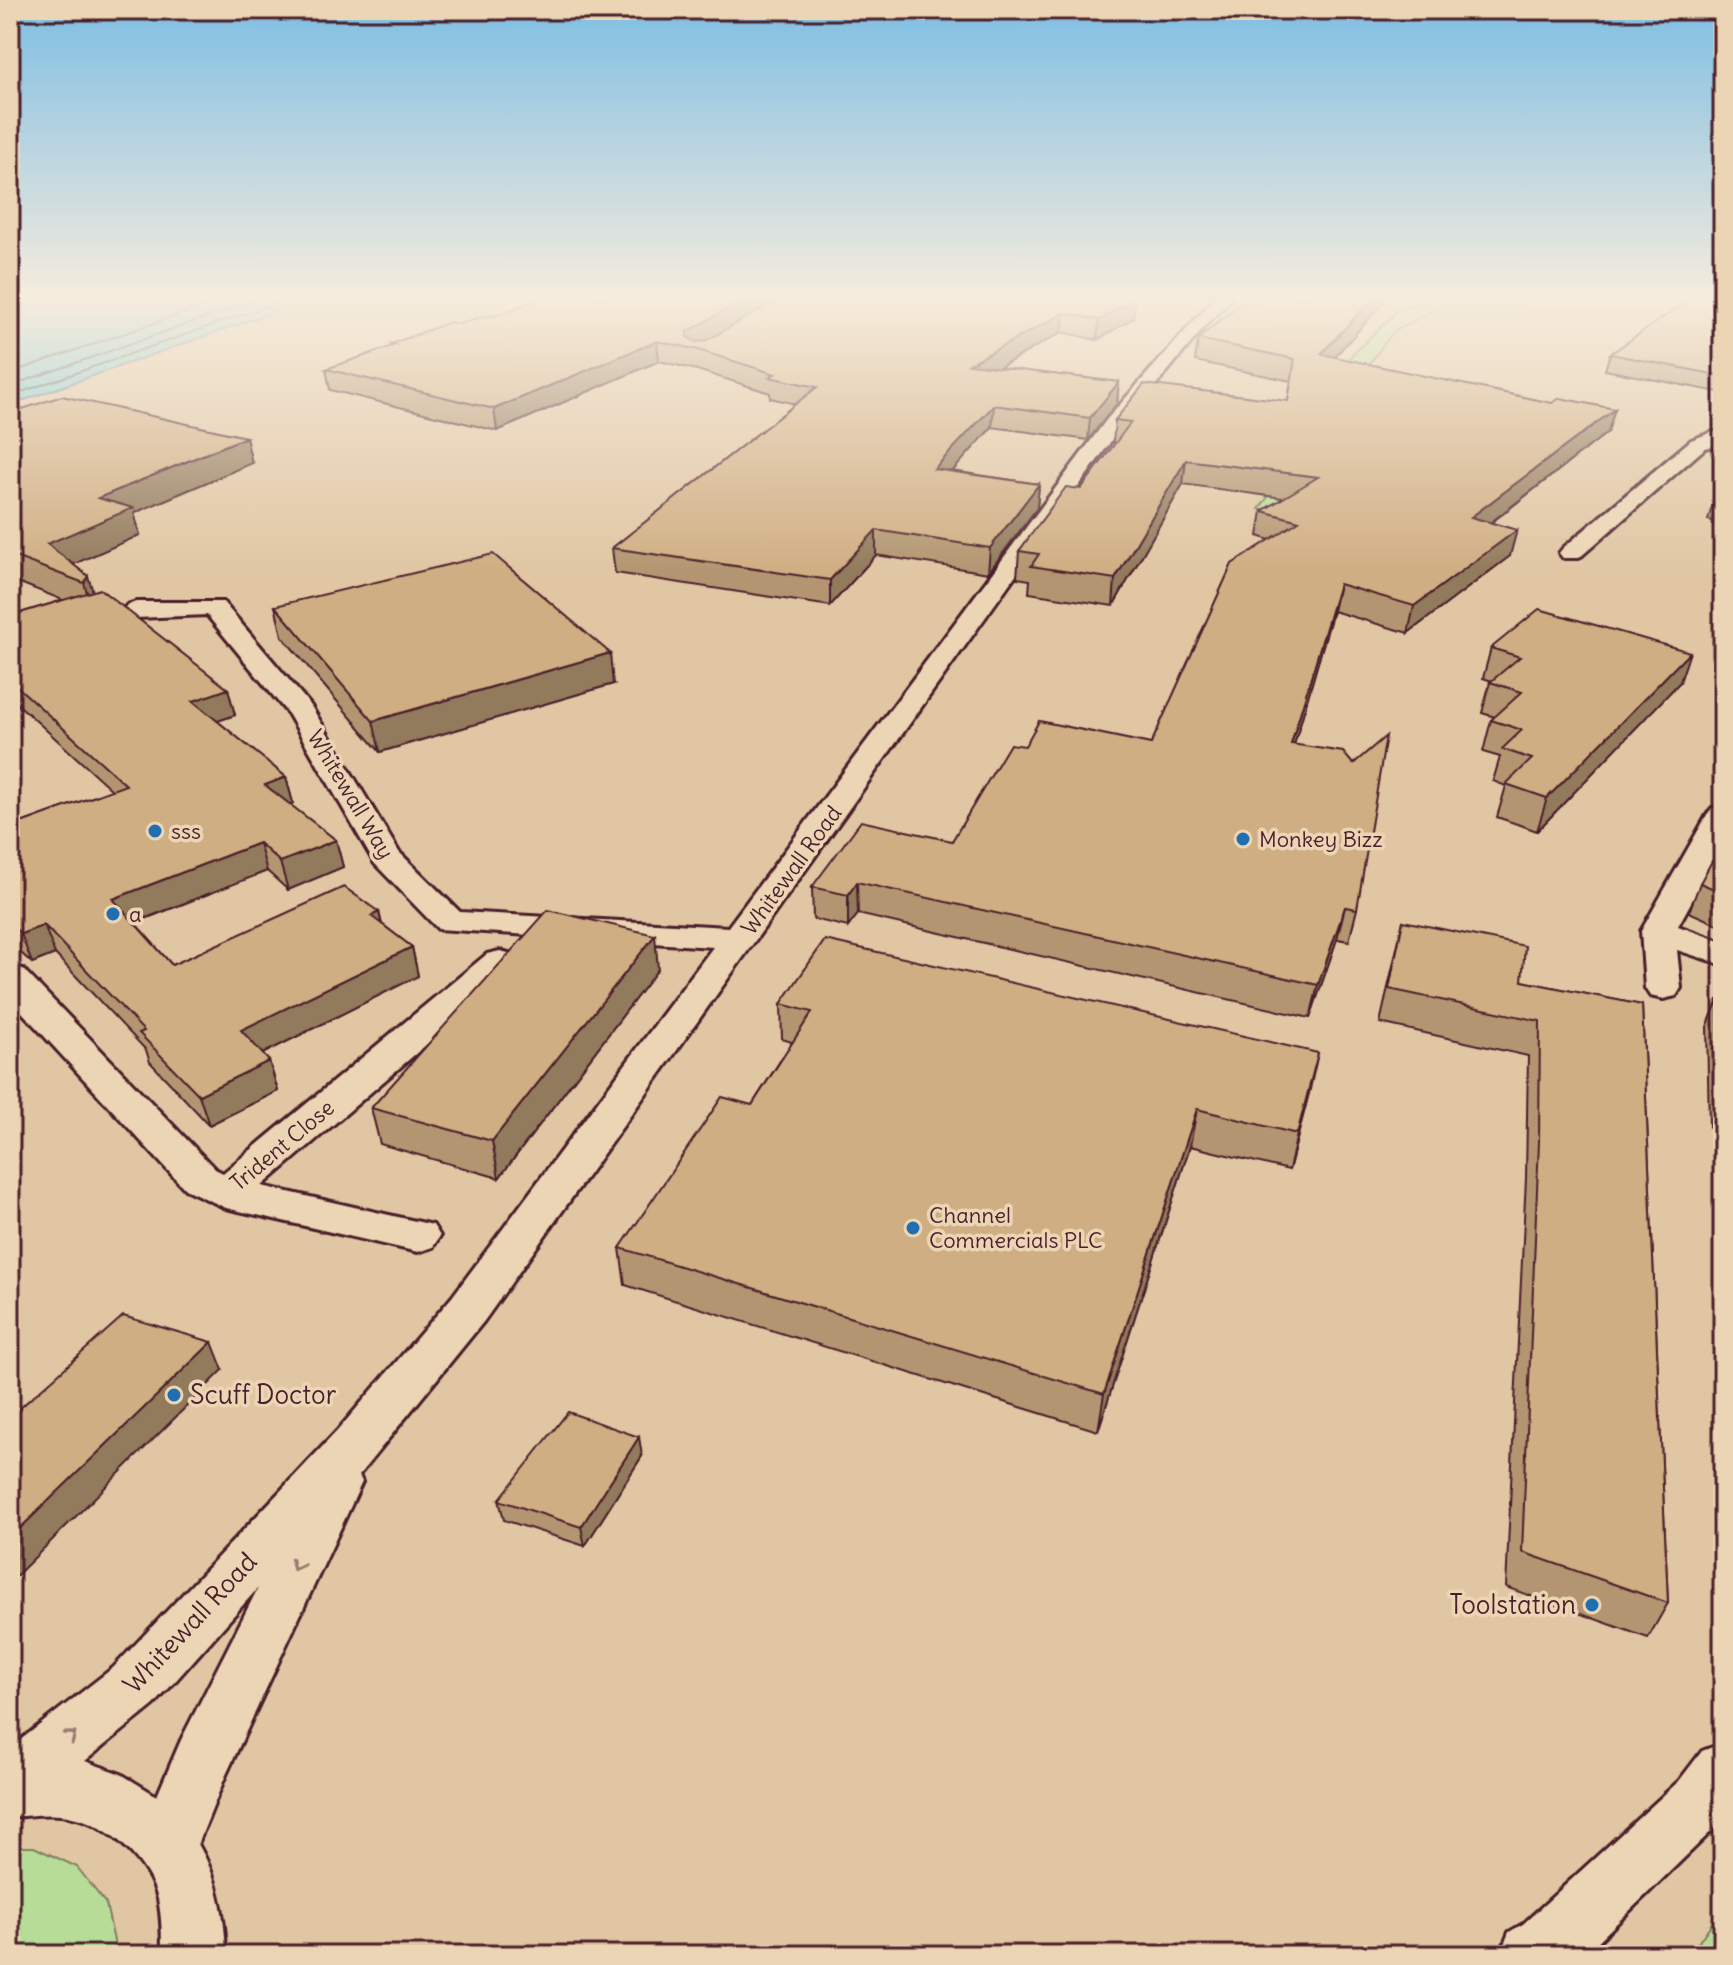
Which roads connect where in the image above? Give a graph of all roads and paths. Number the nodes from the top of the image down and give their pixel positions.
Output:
1 (1143, 389) edge
2 (1723, 438) edge
3 (1571, 553) dead end
4 (136, 610) dead end
5 (1723, 815) edge
6 (1658, 931) junction
7 (741, 938) junction
8 (1723, 954) edge
9 (500, 962) edge
10 (10, 977) edge
11 (1663, 988) dead end
12 (226, 1193) junction
13 (418, 1236) dead end
14 (355, 1445) junction
15 (1723, 1772) edge
16 (10, 1786) edge
17 (167, 1845) junction
18 (194, 1955) edge
19 (1532, 1955) edge

1 - 7 street, Whitewall Road
2 - 3 street
4 - 7 street, Whitewall Way
5 - 6 street
6 - 8 street
6 - 11 street
7 - 14 street, Whitewall Road
9 - 12 street, Trident Close
10 - 12 street, Trident Close
12 - 13 street
16 -> 14 street, Whitewall Road
14 -> 17 street, Whitewall Road
15 - 19 street
16 - 17 street
17 - 18 street

